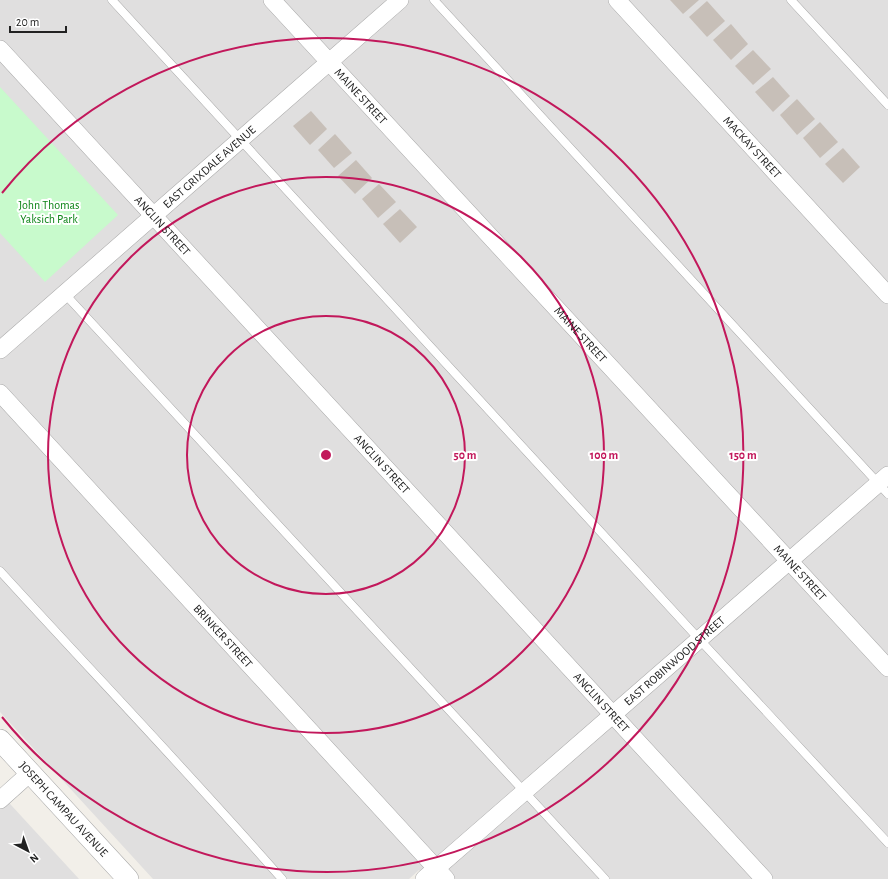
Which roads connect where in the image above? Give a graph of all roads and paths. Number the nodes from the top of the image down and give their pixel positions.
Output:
1 (112, 0) edge
2 (272, 0) edge
3 (400, 0) edge
4 (434, 0) edge
5 (617, 0) edge
6 (791, 0) edge
7 (0, 49) edge
8 (329, 62) junction
9 (888, 105) edge
10 (241, 139) junction
11 (153, 216) junction
12 (64, 293) junction
13 (888, 295) edge
14 (0, 350) edge
15 (0, 393) edge
16 (885, 484) edge
17 (789, 561) junction
18 (0, 571) edge
19 (699, 639) junction
20 (888, 668) edge
21 (612, 715) junction
22 (0, 740) edge
23 (30, 773) junction
24 (525, 792) junction
25 (0, 800) edge
26 (888, 843) edge
27 (436, 875) edge
28 (128, 879) edge
29 (282, 879) edge
30 (605, 879) edge
31 (764, 879) edge

1 - 10 lane
2 - 8 street, MAINE STREET
3 - 8 street, EAST GRIXDALE AVENUE
4 - 16 lane
5 - 13 street, MACKAY STREET
6 - 9 lane
7 - 11 street, ANGLIN STREET
8 - 10 street, EAST GRIXDALE AVENUE
8 - 17 street, MAINE STREET
10 - 11 street, EAST GRIXDALE AVENUE
10 - 19 lane
11 - 12 street, EAST GRIXDALE AVENUE
11 - 21 street, ANGLIN STREET
12 - 14 street, EAST GRIXDALE AVENUE
12 - 24 lane
15 - 27 street, BRINKER STREET
16 - 17 street, EAST ROBINWOOD STREET
17 - 19 street, EAST ROBINWOOD STREET
17 - 20 street, MAINE STREET
18 - 29 lane
19 - 21 street, EAST ROBINWOOD STREET
19 - 26 lane
21 - 24 street, EAST ROBINWOOD STREET
21 - 31 street, ANGLIN STREET
22 - 23 street, JOSEPH CAMPAU AVENUE
23 - 25 street
23 - 28 street, JOSEPH CAMPAU AVENUE
24 - 27 street, EAST ROBINWOOD STREET
24 - 30 lane

